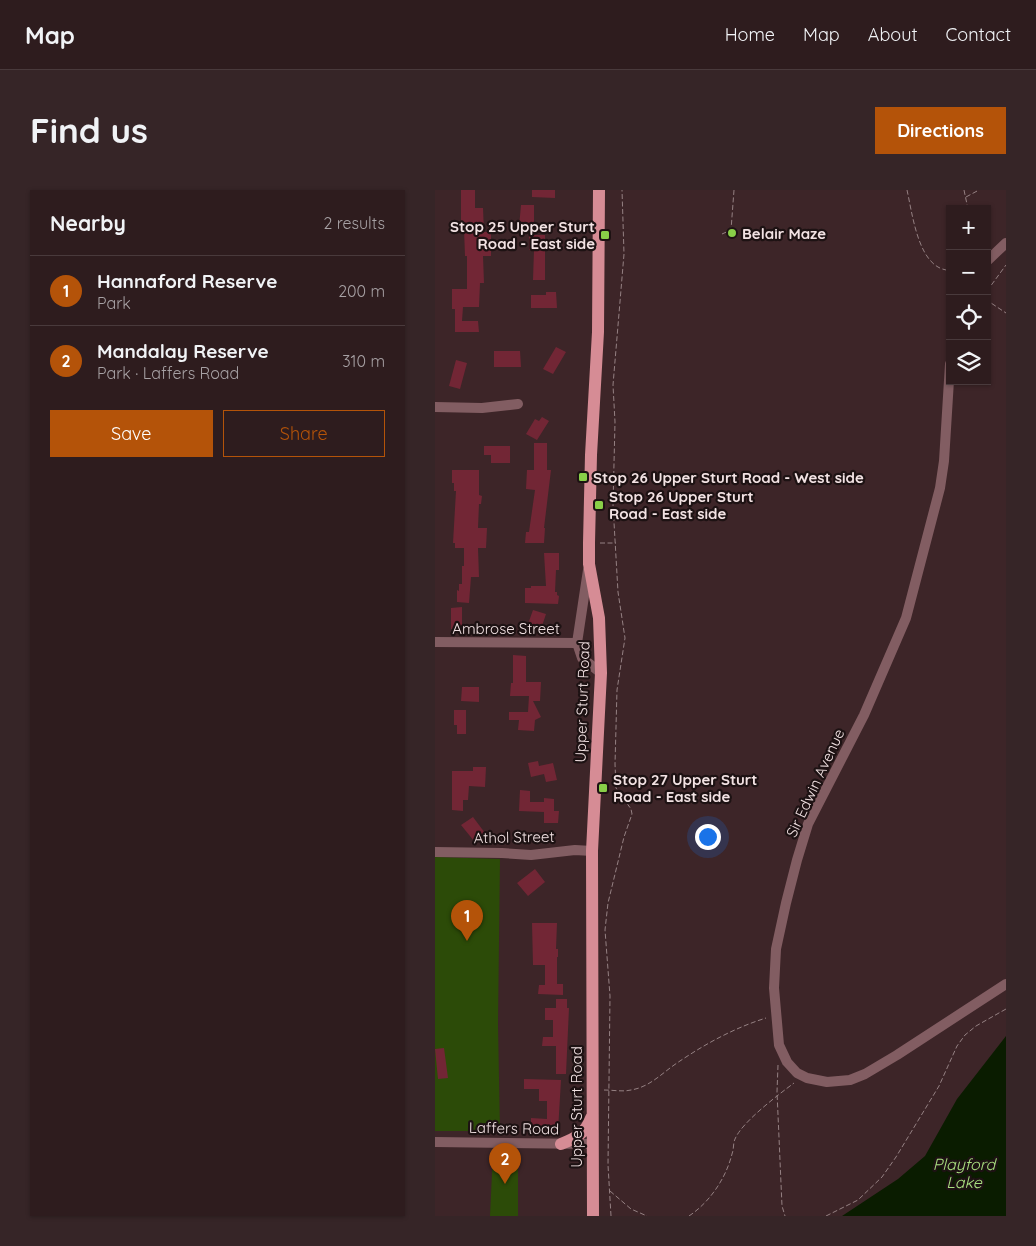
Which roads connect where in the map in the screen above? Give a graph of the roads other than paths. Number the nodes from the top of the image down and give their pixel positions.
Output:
1 (599, 190) edge
2 (1006, 243) edge
3 (991, 257) edge
4 (949, 385) edge
5 (518, 404) dead end
6 (435, 407) edge
7 (589, 564) junction
8 (435, 642) edge
9 (577, 643) junction
10 (601, 673) junction
11 (592, 851) junction
12 (435, 852) edge
13 (1006, 984) edge
14 (592, 1115) junction
15 (435, 1142) edge
16 (561, 1144) junction
17 (592, 1144) junction
18 (593, 1216) edge

1 - 7 main road, Upper Sturt Road
2 - 3 street
4 - 13 street, Sir Edwin Avenue
5 - 6 street
7 - 9 street, Ambrose Street
7 - 10 main road, Upper Sturt Road
8 - 9 street, Ambrose Street
9 - 10 street, Ambrose Street
10 - 11 main road, Upper Sturt Road
11 - 12 street, Athol Street
11 - 14 main road, Upper Sturt Road
14 - 16 main road
14 - 17 main road, Upper Sturt Road
15 - 16 street, Laffers Road
16 - 17 street, Laffers Road
17 - 18 main road, Upper Sturt Road

